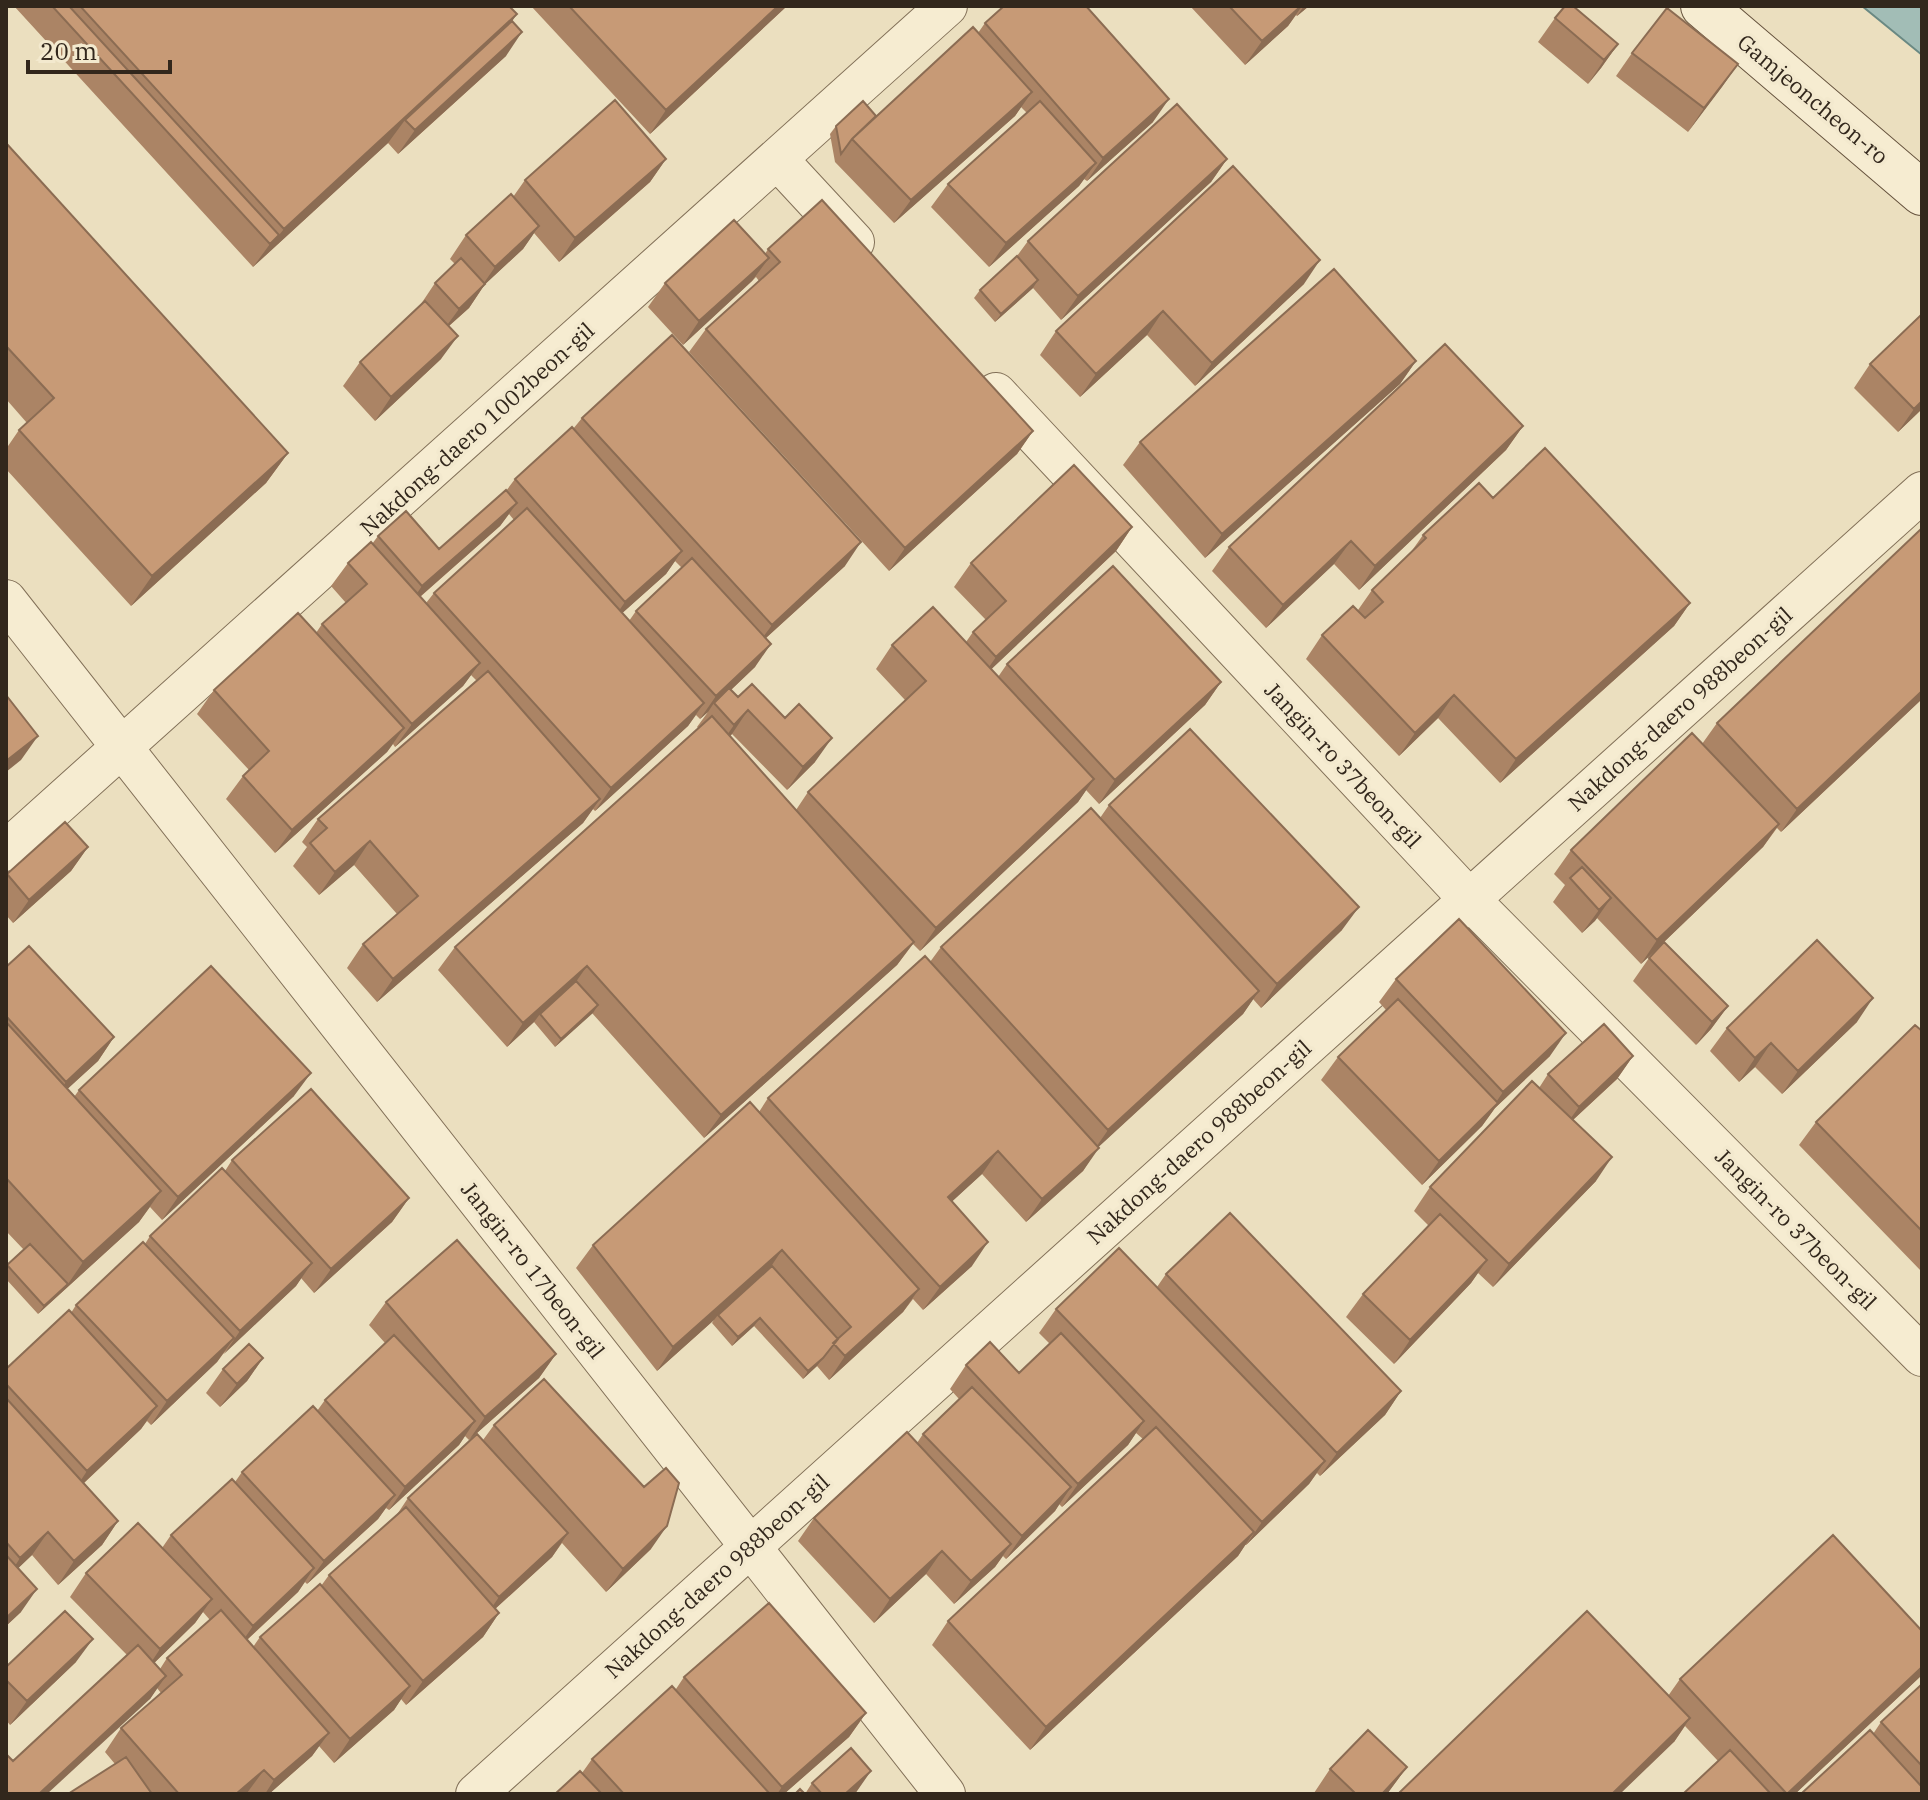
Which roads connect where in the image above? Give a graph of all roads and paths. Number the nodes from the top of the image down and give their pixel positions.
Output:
1 (947, 6) edge
2 (1703, 6) edge
3 (778, 160) junction
4 (1922, 193) edge
5 (875, 264) edge
6 (972, 368) edge
7 (1922, 492) edge
8 (6, 600) edge
9 (121, 747) junction
10 (6, 851) edge
11 (1469, 899) junction
12 (1922, 1356) edge
13 (751, 1546) junction
14 (476, 1794) edge
15 (945, 1794) edge

1 - 3 street, Nakdong-daero 1002beon-gil
2 - 4 street, Gamjeoncheon-ro
3 - 5 street
3 - 9 street, Nakdong-daero 1002beon-gil
6 - 11 street, Jangin-ro 37beon-gil
7 - 11 street, Nakdong-daero 988beon-gil
8 - 9 street, Jangin-ro 17beon-gil
9 - 10 street, Nakdong-daero 1002beon-gil
9 - 13 street, Jangin-ro 17beon-gil
11 - 12 street, Jangin-ro 37beon-gil
11 - 13 street, Nakdong-daero 988beon-gil
13 - 14 street, Nakdong-daero 988beon-gil
13 - 15 street, Jangin-ro 17beon-gil

